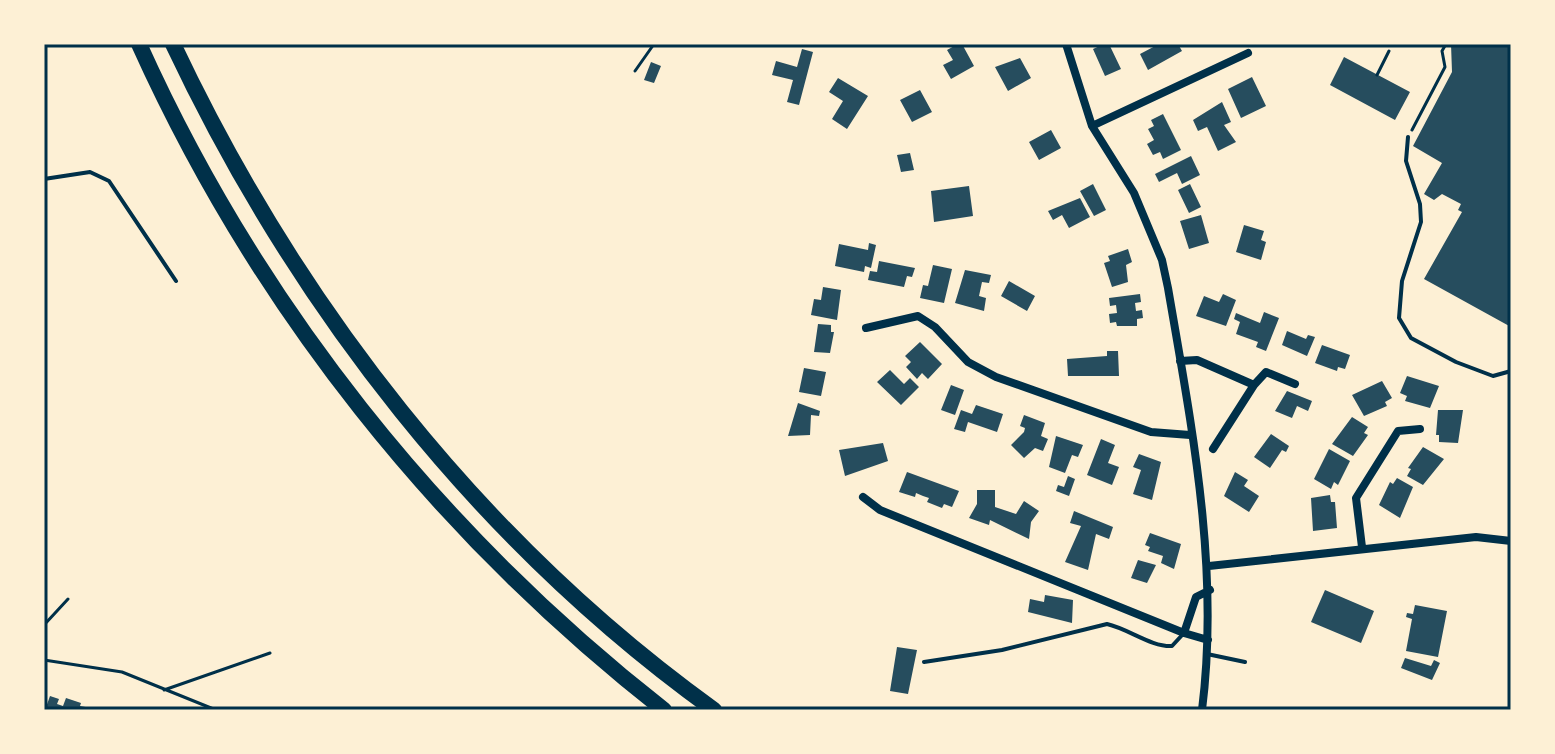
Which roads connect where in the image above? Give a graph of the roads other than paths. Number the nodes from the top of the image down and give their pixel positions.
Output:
1 (139, 44) edge
2 (173, 44) edge
3 (1066, 44) edge
4 (1248, 53) dead end
5 (1092, 126) junction
6 (1408, 137) road end
7 (44, 179) edge
8 (176, 281) dead end
9 (866, 328) dead end
10 (1180, 361) junction
11 (1511, 371) edge
12 (1295, 384) dead end
13 (1254, 385) junction
14 (1420, 429) dead end
15 (1190, 435) junction
16 (1213, 449) dead end
17 (863, 497) dead end
18 (1511, 541) edge
19 (1362, 547) junction
20 (1209, 566) junction
21 (1210, 590) junction
22 (1184, 633) junction
23 (1208, 640) junction
24 (1207, 654) junction
25 (924, 662) dead end
26 (1245, 662) dead end
27 (664, 710) edge
28 (714, 710) edge
29 (1202, 710) edge

1 - 27 highway
2 - 28 highway
3 - 5 street
4 - 5 street
5 - 10 street
6 - 11 lane
7 - 8 lane
9 - 15 street
10 - 13 street
10 - 15 street
12 - 13 street
13 - 16 street
14 - 19 street
15 - 20 street
17 - 22 street
18 - 19 street
19 - 20 street
20 - 21 street
21 - 22 street
21 - 23 street
22 - 23 street
22 - 25 lane
23 - 24 street
24 - 26 lane
24 - 29 street

